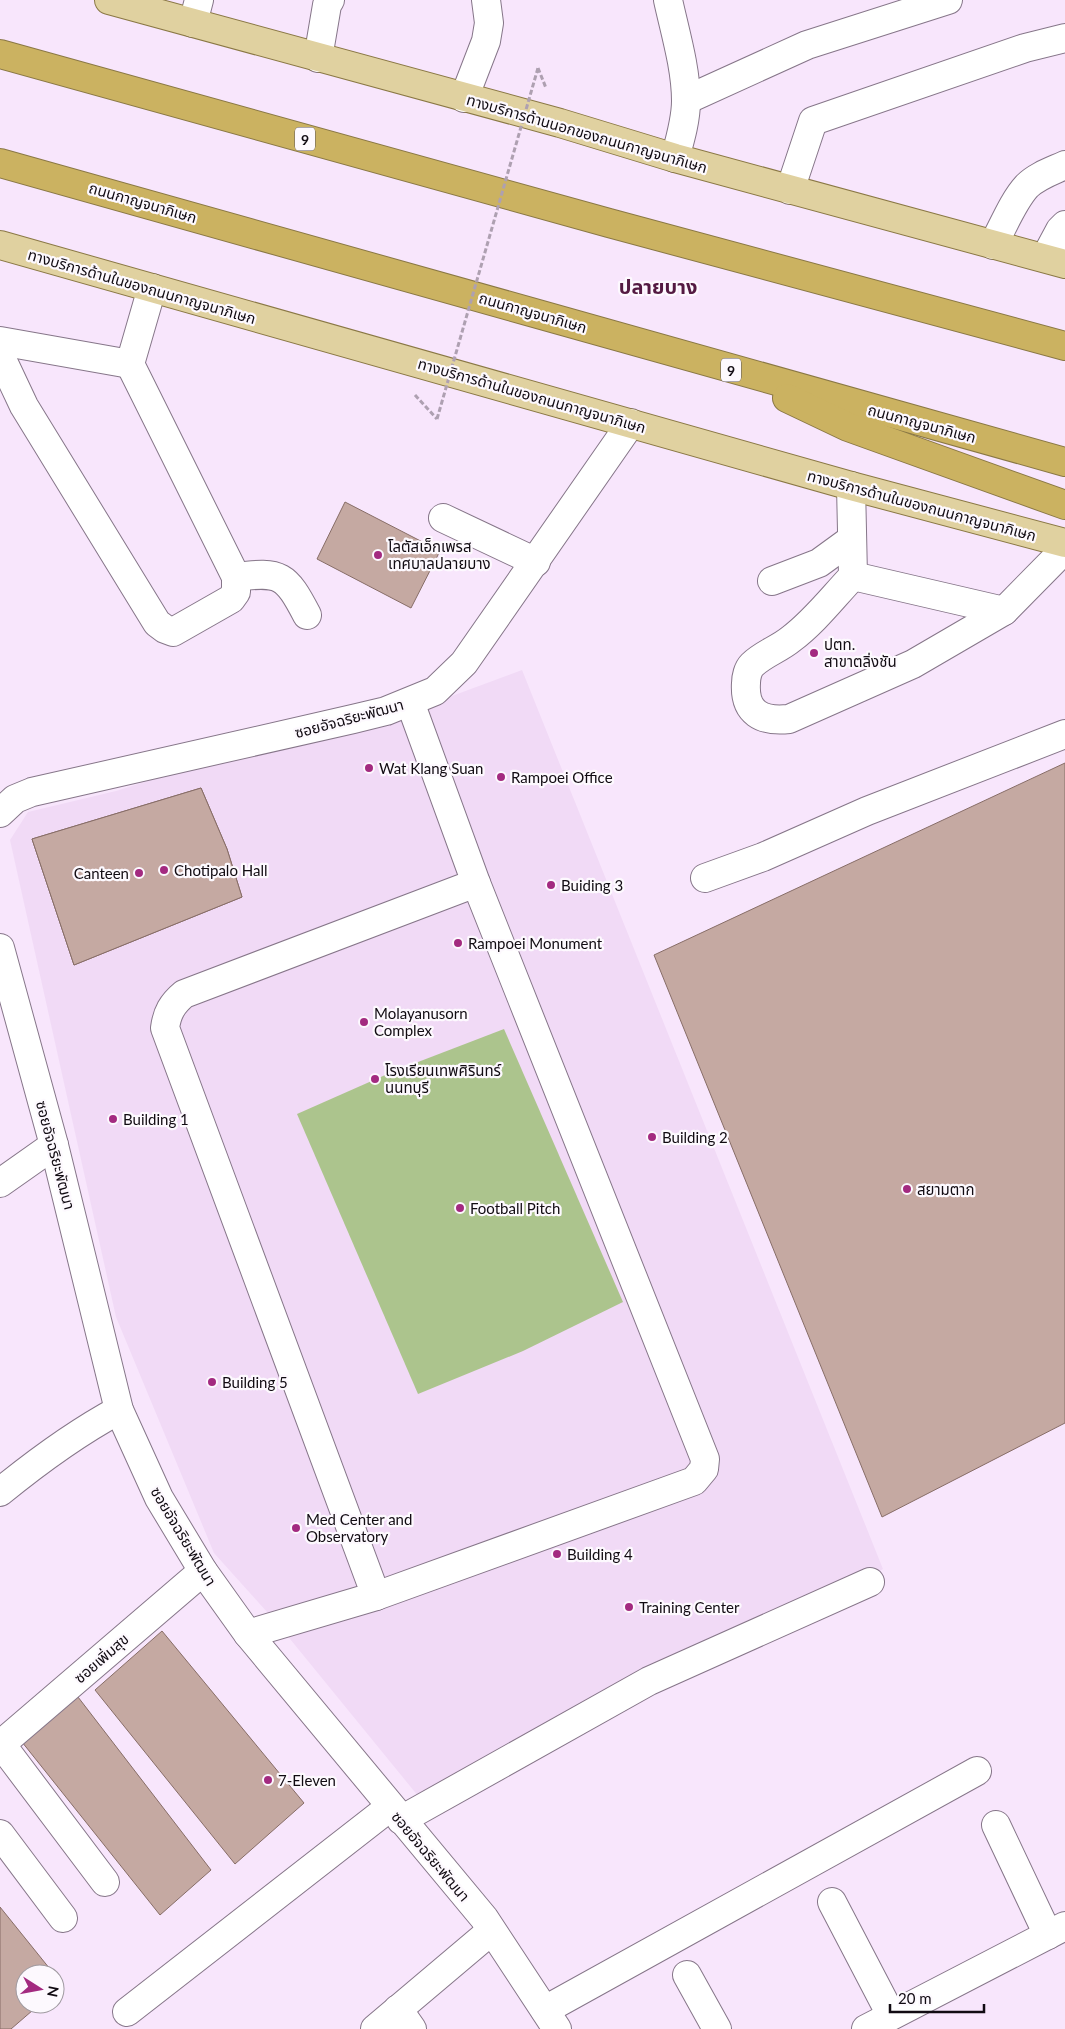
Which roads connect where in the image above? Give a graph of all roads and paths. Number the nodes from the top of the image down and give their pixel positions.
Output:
1 (109, 0) edge
2 (330, 0) edge
3 (486, 0) edge
4 (668, 0) edge
5 (948, 0) edge
6 (196, 12) edge
7 (1065, 38) edge
8 (0, 54) edge
9 (318, 58) junction
10 (538, 68) dead end
11 (464, 98) junction
12 (686, 100) junction
13 (675, 158) junction
14 (0, 163) edge
15 (1065, 165) edge
16 (790, 190) junction
17 (1065, 225) edge
18 (0, 245) edge
19 (993, 245) junction
20 (1055, 261) edge
21 (152, 288) junction
22 (0, 341) edge
23 (1065, 346) edge
24 (0, 355) edge
25 (130, 364) junction
26 (748, 374) junction
27 (437, 418) dead end
28 (631, 423) junction
29 (1065, 462) edge
30 (851, 486) junction
31 (1065, 505) edge
32 (443, 518) dead end
33 (852, 539) junction
34 (1065, 544) edge
35 (1065, 549) edge
36 (536, 562) junction
37 (853, 576) junction
38 (236, 577) junction
39 (772, 580) dead end
40 (1004, 611) junction
41 (307, 615) dead end
42 (410, 702) junction
43 (1065, 734) edge
44 (0, 813) edge
45 (705, 878) dead end
46 (476, 883) junction
47 (0, 948) edge
48 (54, 1145) junction
49 (0, 1183) edge
50 (119, 1410) junction
51 (0, 1492) edge
52 (202, 1571) junction
53 (870, 1582) dead end
54 (376, 1596) junction
55 (248, 1634) junction
56 (1, 1745) edge
57 (977, 1771) dead end
58 (396, 1814) junction
59 (996, 1826) dead end
60 (0, 1834) edge
61 (105, 1882) dead end
62 (832, 1902) dead end
63 (63, 1918) dead end
64 (1057, 1930) edge
65 (491, 1931) junction
66 (687, 1975) dead end
67 (127, 2012) dead end
68 (891, 2015) junction
69 (405, 2019) edge
70 (551, 2020) edge
71 (375, 2029) edge
72 (717, 2029) edge
73 (866, 2029) edge

1 - 6 main road, ทางบริการด้านนอกของถนนกาญจนาภิเษก
2 - 9 street
3 - 11 street
4 - 12 street
5 - 12 street
6 - 9 main road, ทางบริการด้านนอกของถนนกาญจนาภิเษก
7 - 16 street
8 - 23 highway, 9
9 - 11 main road, ทางบริการด้านนอกของถนนกาญจนาภิเษก
10 - 27 path, bridge
11 - 13 main road, ทางบริการด้านนอกของถนนกาญจนาภิเษก
12 - 13 street
13 - 16 main road, ทางบริการด้านนอกของถนนกาญจนาภิเษก
14 - 26 highway, ถนนกาญจนาภิเษก / 9
15 - 19 street
16 - 19 main road, ทางบริการด้านนอกของถนนกาญจนาภิเษก
17 - 20 street
18 - 21 main road, ทางบริการด้านในของถนนกาญจนาภิเษก
19 - 20 main road, ทางบริการด้านนอกของถนนกาญจนาภิเษก
21 - 25 street
21 - 28 main road, ทางบริการด้านในของถนนกาญจนาภิเษก
22 - 25 street
24 - 38 street
25 - 38 street
26 - 29 highway, ถนนกาญจนาภิเษก / 9
26 - 31 highway
28 - 30 main road, ทางบริการด้านในของถนนกาญจนาภิเษก
28 - 36 street, ซอยอัจฉริยะพัฒนา
30 - 33 street
30 - 34 main road, ทางบริการด้านในของถนนกาญจนาภิเษก
32 - 36 street
33 - 37 street
33 - 39 street
35 - 40 street
36 - 42 street, ซอยอัจฉริยะพัฒนา
37 - 40 street
37 - 40 street
38 - 41 street
42 - 44 street, ซอยอัจฉริยะพัฒนา
42 - 46 street
43 - 45 street
46 - 54 street
46 - 54 street
47 - 48 street, ซอยอัจฉริยะพัฒนา
48 - 49 street
48 - 50 street, ซอยอัจฉริยะพัฒนา
50 - 51 street
50 - 52 street, ซอยอัจฉริยะพัฒนา
52 - 55 street, ซอยอัจฉริยะพัฒนา
52 - 56 street, ซอยเพิ่มสุข
53 - 58 street
54 - 55 street
55 - 58 street, ซอยอัจฉริยะพัฒนา
56 - 61 street
57 - 70 street
58 - 65 street, ซอยอัจฉริยะพัฒนา
58 - 67 street
59 - 64 street
60 - 63 street
62 - 68 street
64 - 68 street
65 - 69 street
65 - 70 street, ซอยอัจฉริยะพัฒนา
66 - 72 street
68 - 73 street
69 - 71 street

